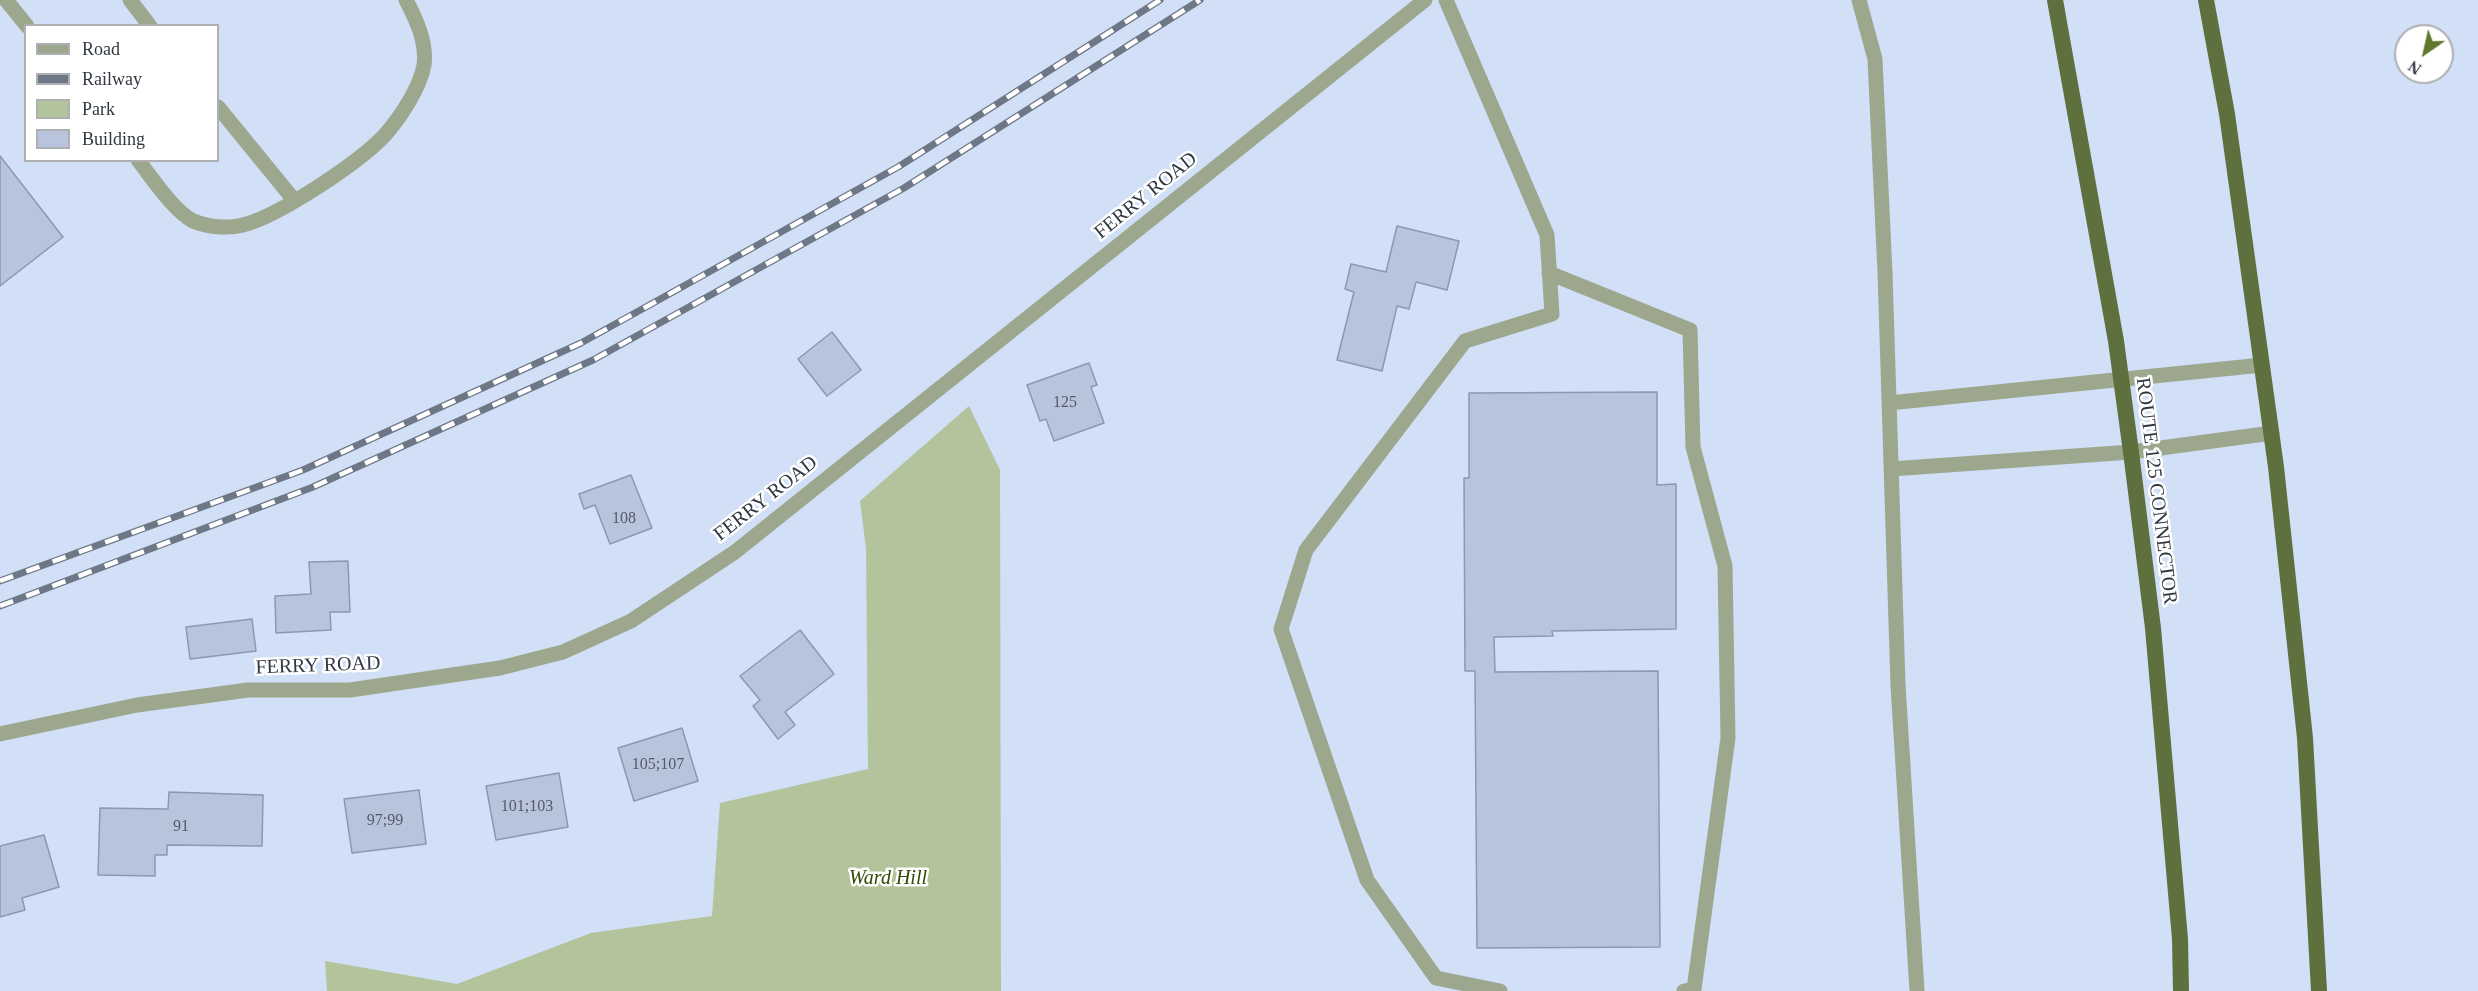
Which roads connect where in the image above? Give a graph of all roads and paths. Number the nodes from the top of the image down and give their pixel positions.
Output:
1 (6, 0) edge
2 (129, 0) edge
3 (406, 0) edge
4 (1425, 0) edge
5 (1446, 0) edge
6 (1859, 0) edge
7 (2055, 0) edge
8 (2206, 0) edge
9 (25, 24) edge
10 (148, 24) edge
11 (219, 108) edge
12 (140, 162) edge
13 (294, 200) junction
14 (1549, 273) junction
15 (2262, 365) junction
16 (2121, 380) junction
17 (1889, 403) junction
18 (2272, 433) junction
19 (2131, 452) junction
20 (1891, 469) junction
21 (0, 734) edge
22 (1500, 991) edge
23 (1684, 991) edge
24 (1917, 991) edge
25 (2181, 991) edge
26 (2319, 991) edge

1 - 9 street
2 - 10 street
3 - 13 street
4 - 21 street, FERRY ROAD
5 - 14 street
6 - 17 street
7 - 16 highway, ROUTE 125 CONNECTOR
8 - 15 highway
11 - 13 street
12 - 13 street
14 - 22 street
14 - 23 street
15 - 16 street
15 - 18 highway
16 - 17 street
16 - 19 highway, ROUTE 125 CONNECTOR
17 - 20 street
18 - 19 street
18 - 26 highway
19 - 20 street
19 - 25 highway, ROUTE 125 CONNECTOR
20 - 24 street

